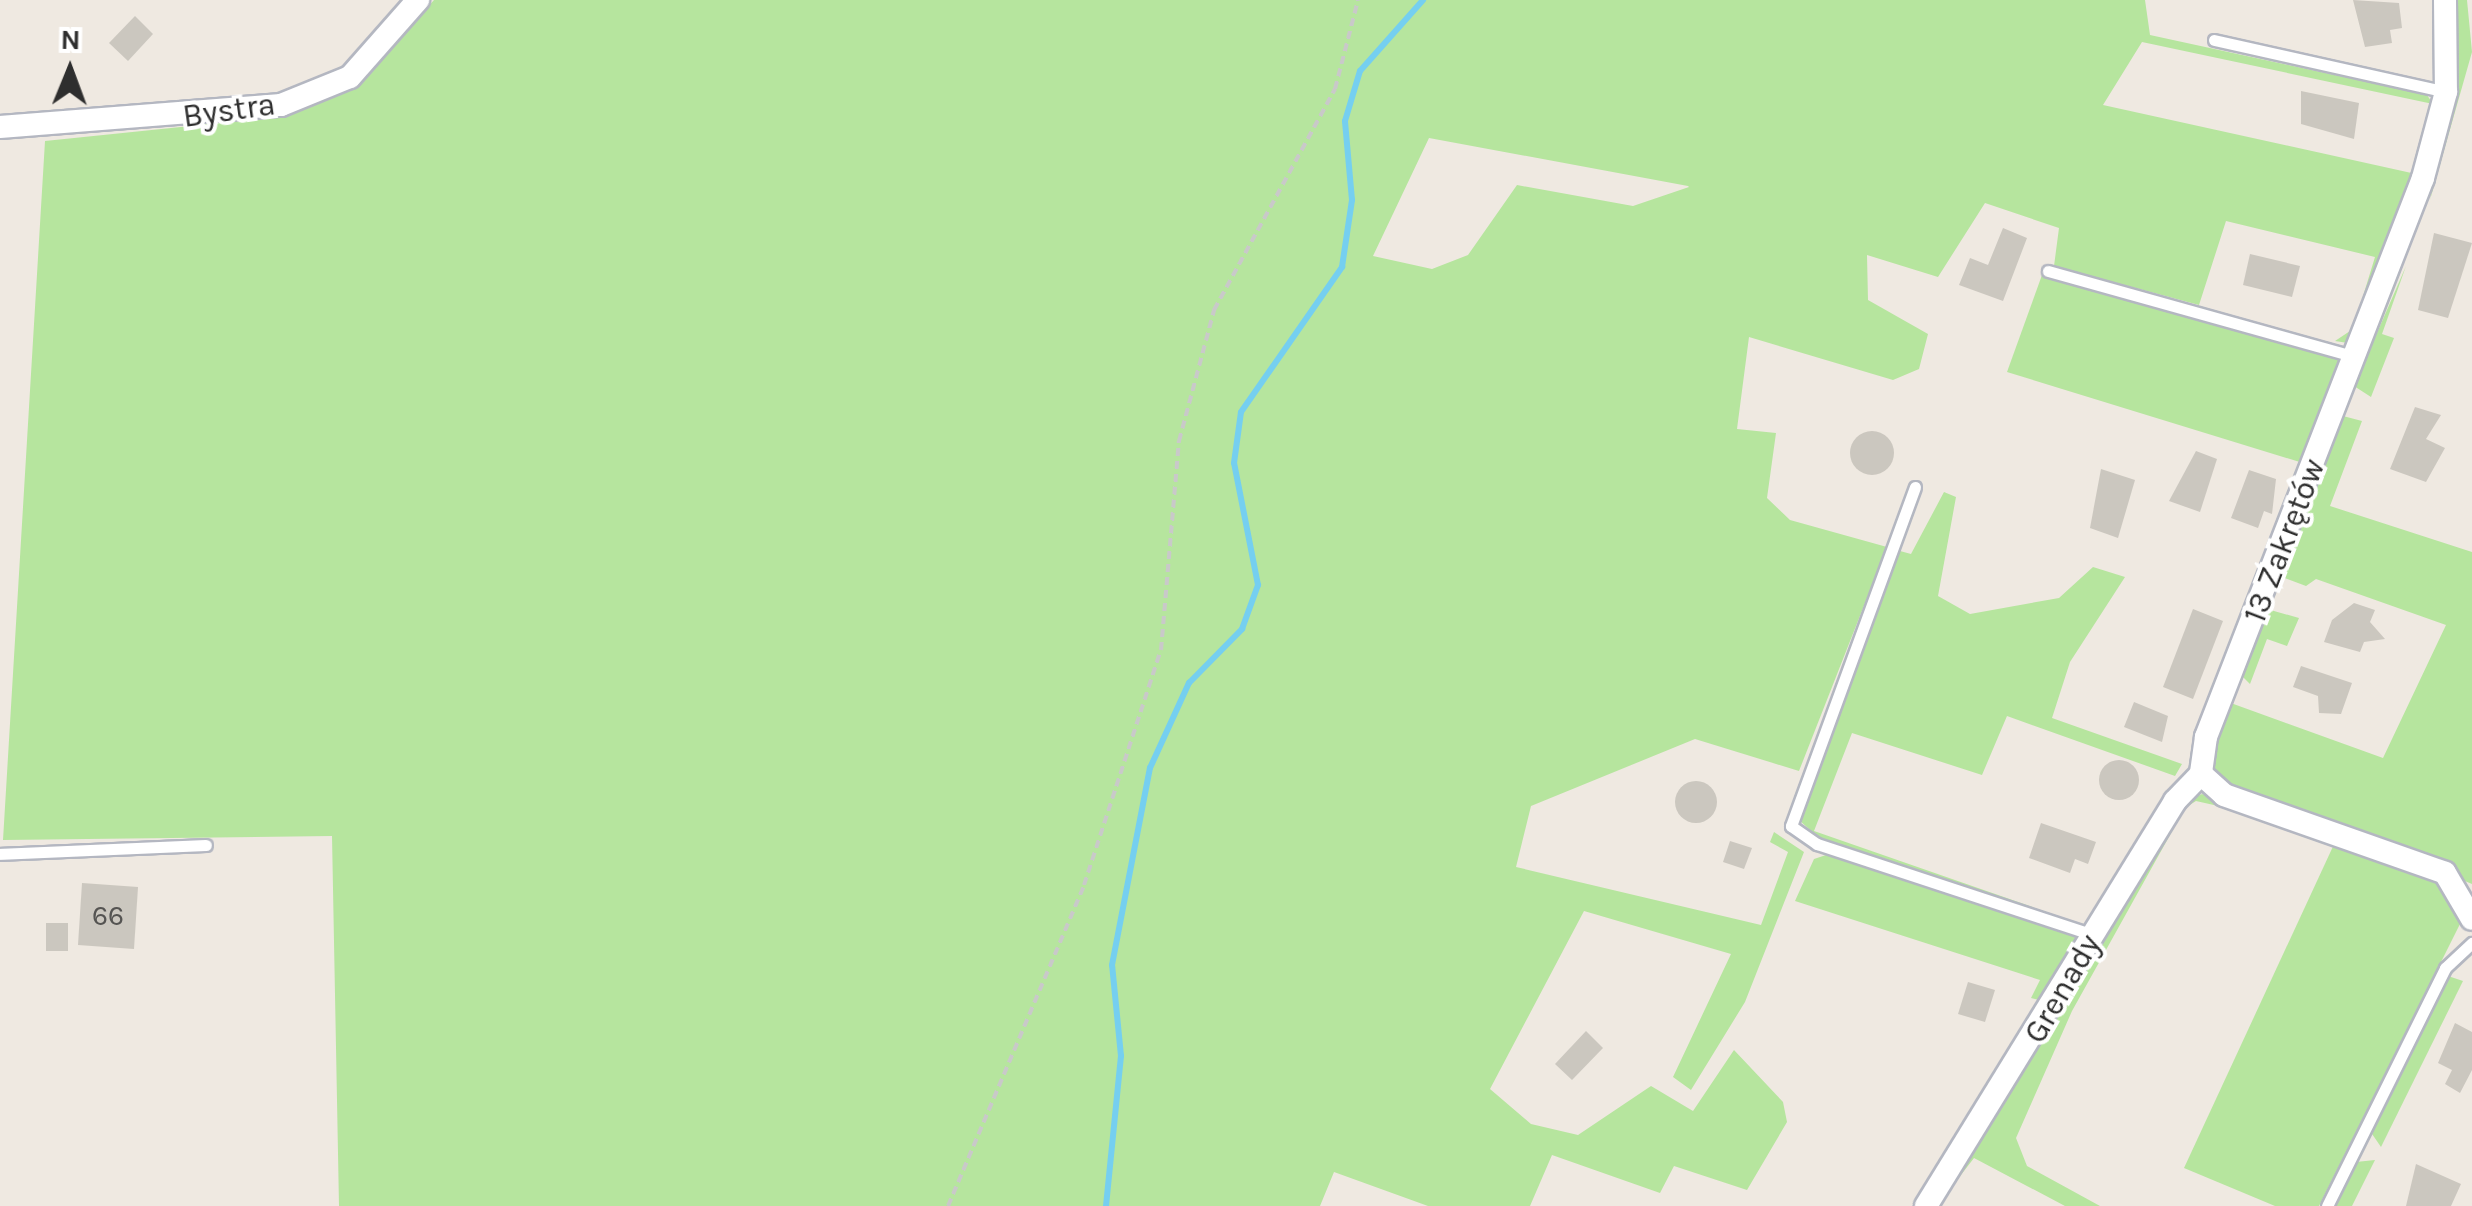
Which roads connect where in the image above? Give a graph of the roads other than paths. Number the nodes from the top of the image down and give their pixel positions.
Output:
1 (418, 0) edge
2 (2445, 0) edge
3 (2214, 40) dead end
4 (2446, 92) junction
5 (0, 127) edge
6 (2048, 271) dead end
7 (2356, 357) junction
8 (1915, 487) dead end
9 (2200, 774) junction
10 (206, 846) dead end
11 (0, 854) edge
12 (2472, 919) edge
13 (2094, 935) junction
14 (2472, 943) edge
15 (1926, 1206) edge
16 (2327, 1206) edge

1 - 5 street, Bystra
2 - 4 street, 13 Zakrętów
3 - 4 lane
4 - 7 street, 13 Zakrętów
6 - 7 lane
7 - 9 street, 13 Zakrętów
8 - 13 lane
9 - 12 street
9 - 13 street, Grenady
10 - 11 lane
13 - 15 street, Grenady
14 - 16 lane

